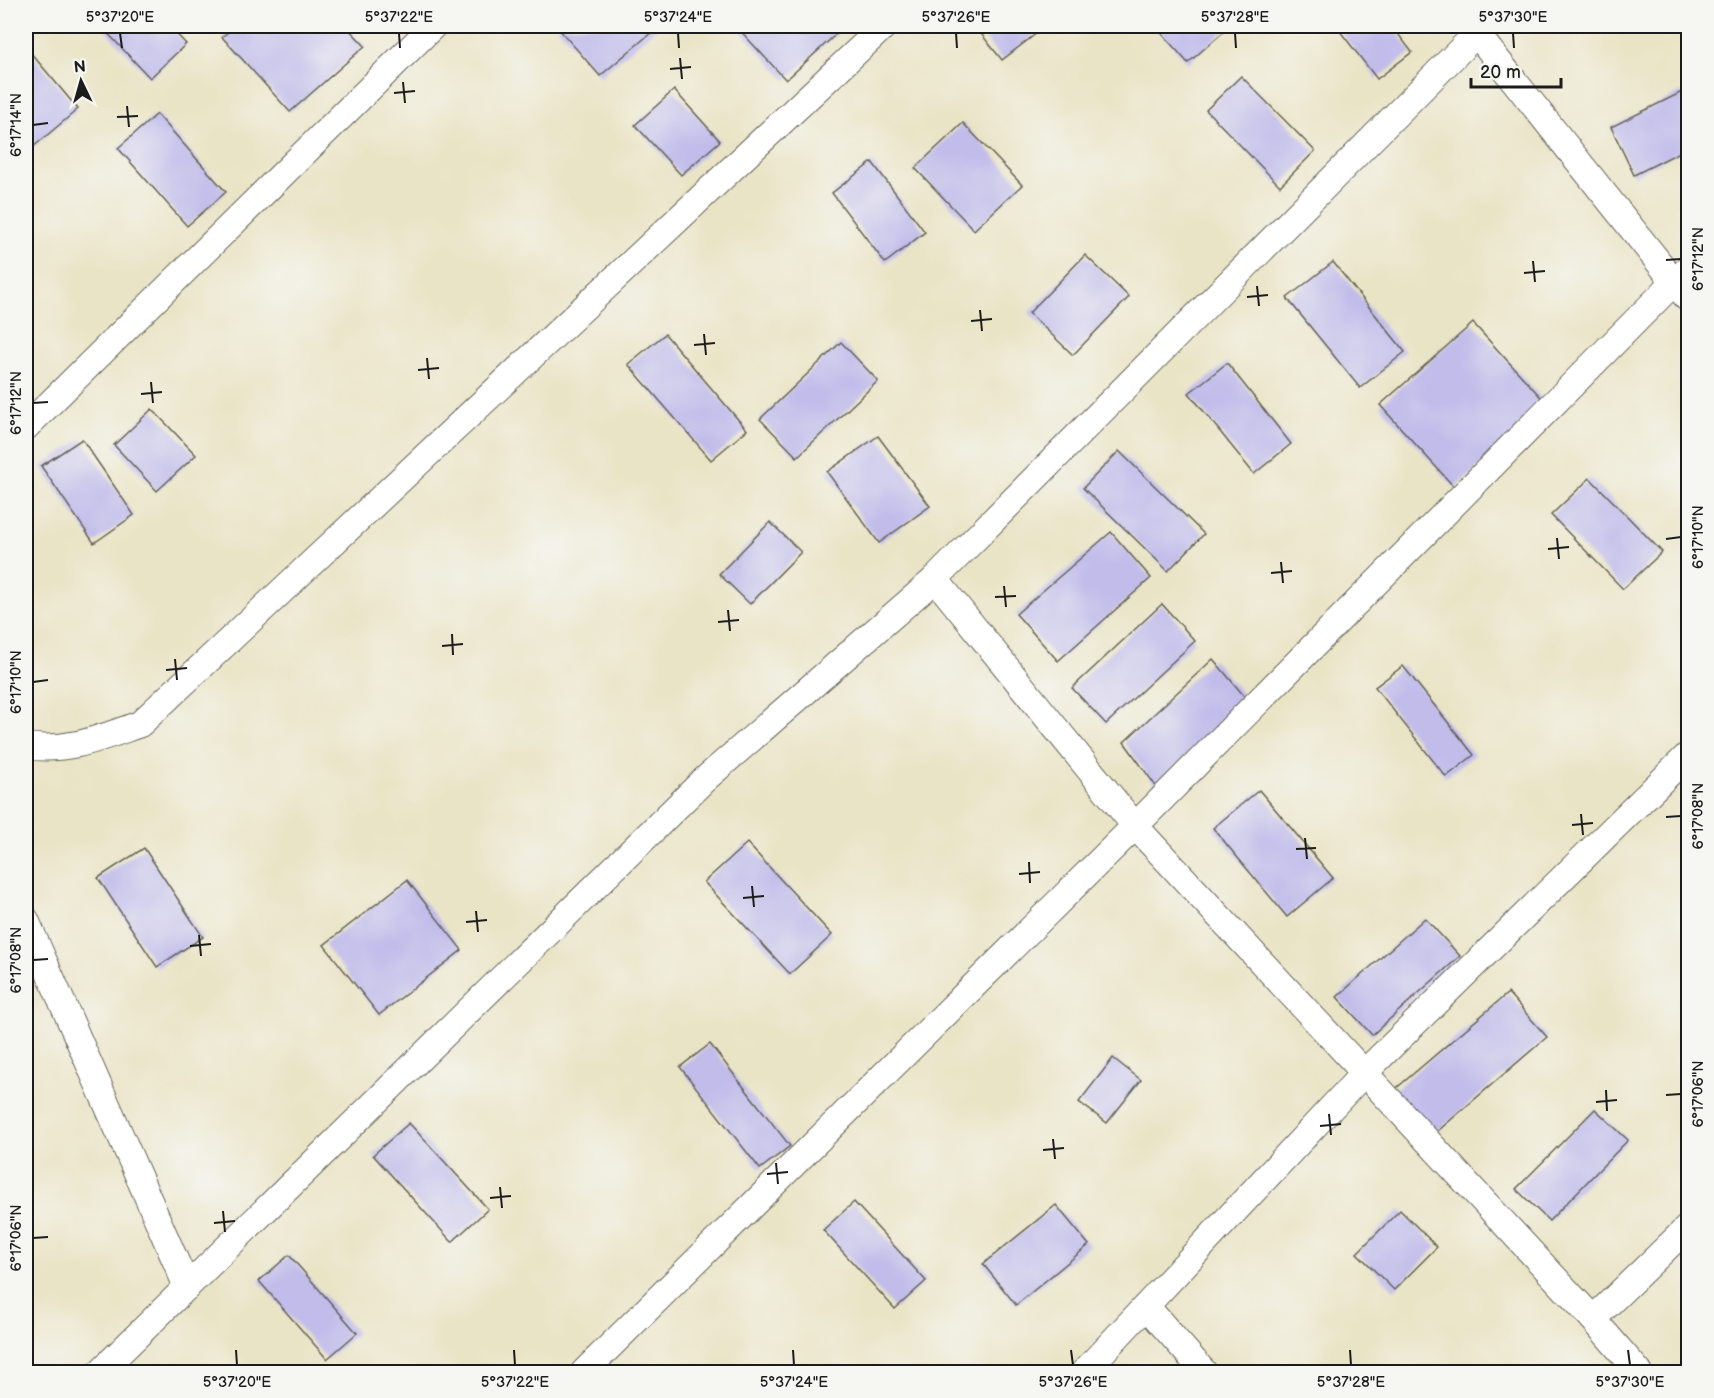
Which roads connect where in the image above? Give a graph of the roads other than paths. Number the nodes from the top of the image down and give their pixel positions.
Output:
1 (434, 26) edge
2 (885, 26) edge
3 (1480, 29) edge
4 (1683, 283) edge
5 (26, 427) edge
6 (935, 579) junction
7 (26, 746) edge
8 (1689, 755) edge
9 (1135, 826) junction
10 (26, 920) edge
11 (1364, 1073) junction
12 (1689, 1227) edge
13 (187, 1287) junction
14 (1146, 1306) junction
15 (1593, 1319) junction
16 (100, 1372) edge
17 (584, 1372) edge
18 (1084, 1372) edge
19 (1204, 1372) edge
20 (1639, 1372) edge

1 - 5 street
2 - 7 street
3 - 4 street
3 - 6 street
4 - 9 street
6 - 9 street
6 - 13 street
8 - 11 street
9 - 11 street
9 - 17 street
10 - 13 street
11 - 14 street
11 - 15 street
12 - 15 street
13 - 16 street
14 - 18 street
14 - 19 street
15 - 20 street

